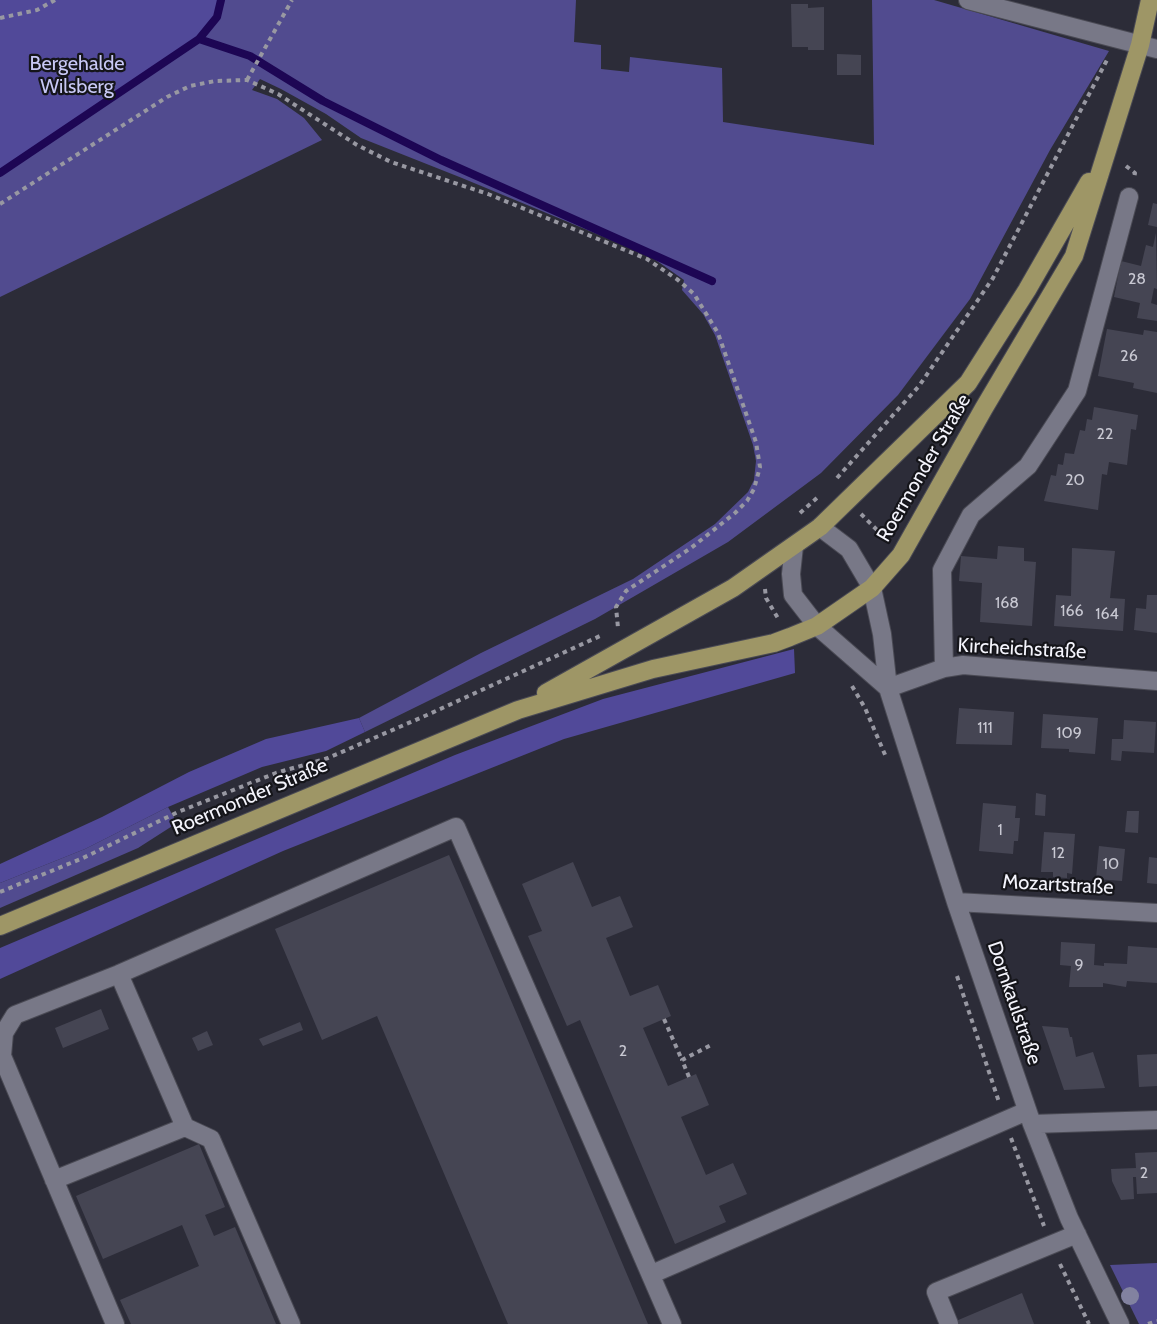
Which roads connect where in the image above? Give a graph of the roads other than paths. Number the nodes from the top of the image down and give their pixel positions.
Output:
1 (968, 0) edge
2 (1150, 0) edge
3 (1148, 47) edge
4 (1105, 155) junction
5 (1129, 197) dead end
6 (820, 527) junction
7 (794, 546) junction
8 (872, 588) junction
9 (817, 626) junction
10 (944, 668) junction
11 (1157, 681) edge
12 (888, 688) junction
13 (518, 710) junction
14 (956, 902) junction
15 (1157, 913) edge
16 (0, 926) edge
17 (119, 974) junction
18 (1030, 1117) junction
19 (1157, 1120) edge
20 (185, 1127) junction
21 (54, 1180) junction
22 (1077, 1234) junction
23 (652, 1274) junction
24 (115, 1324) edge
25 (291, 1324) edge
26 (672, 1324) edge
27 (949, 1324) edge
28 (1120, 1324) edge

1 - 3 street
2 - 3 main road, Roermonder Straße
3 - 4 main road, Roermonder Straße
4 - 6 main road, Roermonder Straße
4 - 8 main road, Roermonder Straße
5 - 10 street
6 - 7 main road, Roermonder Straße
6 - 8 street, Dornkaulstraße
7 - 9 street
7 - 13 main road, Roermonder Straße
8 - 9 main road, Roermonder Straße
8 - 12 street, Dornkaulstraße
9 - 12 street
9 - 13 main road, Roermonder Straße
10 - 11 street, Kircheichstraße
10 - 12 street, Kircheichstraße
12 - 14 street, Dornkaulstraße
13 - 16 main road, Roermonder Straße
14 - 15 street, Mozartstraße
14 - 18 street, Dornkaulstraße
17 - 20 street
17 - 21 street
17 - 23 street
18 - 19 street
18 - 22 street, Dornkaulstraße
18 - 23 street
20 - 21 street
20 - 25 street
21 - 24 street
22 - 27 street
22 - 28 street, Dornkaulstraße
23 - 26 street

